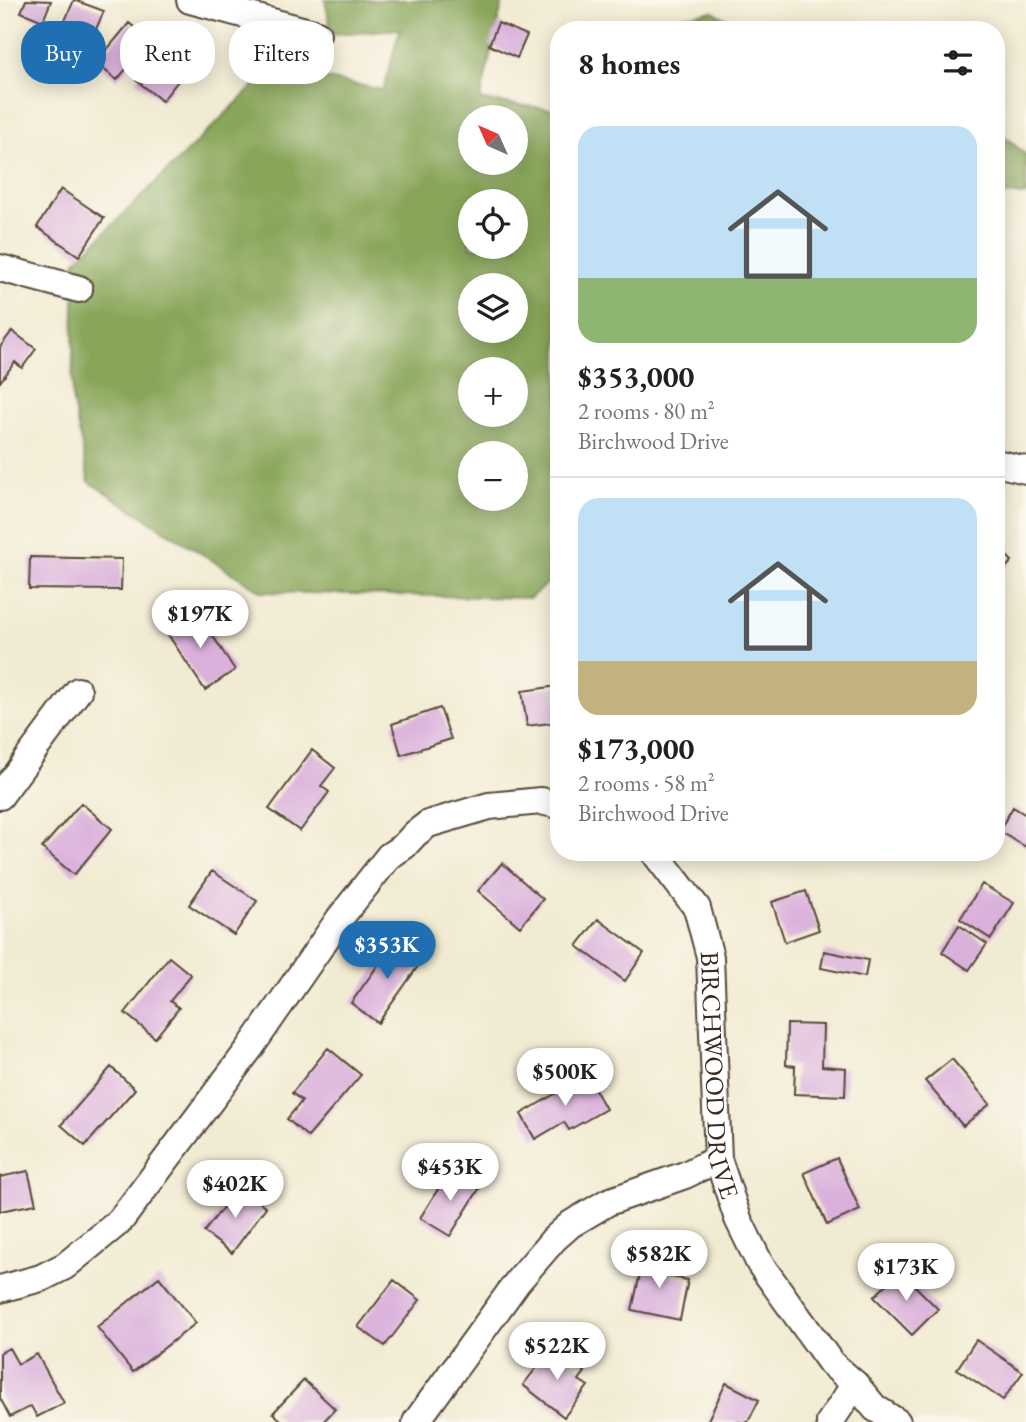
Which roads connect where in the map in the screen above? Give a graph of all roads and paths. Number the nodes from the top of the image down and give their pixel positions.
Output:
1 (190, 0) edge
2 (268, 21) edge
3 (0, 268) edge
4 (79, 289) dead end
5 (1005, 465) edge
6 (1026, 470) edge
7 (78, 691) dead end
8 (0, 796) edge
9 (550, 803) edge
10 (661, 861) edge
11 (718, 1159) junction
12 (0, 1289) edge
13 (855, 1384) junction
14 (416, 1422) edge
15 (830, 1422) edge
16 (897, 1422) edge

1 - 2 street
3 - 4 street
5 - 6 street
7 - 8 street
9 - 12 street
10 - 11 street, BIRCHWOOD DRIVE
11 - 13 street, BIRCHWOOD DRIVE
11 - 14 street
13 - 15 street
13 - 16 street, BIRCHWOOD DRIVE

